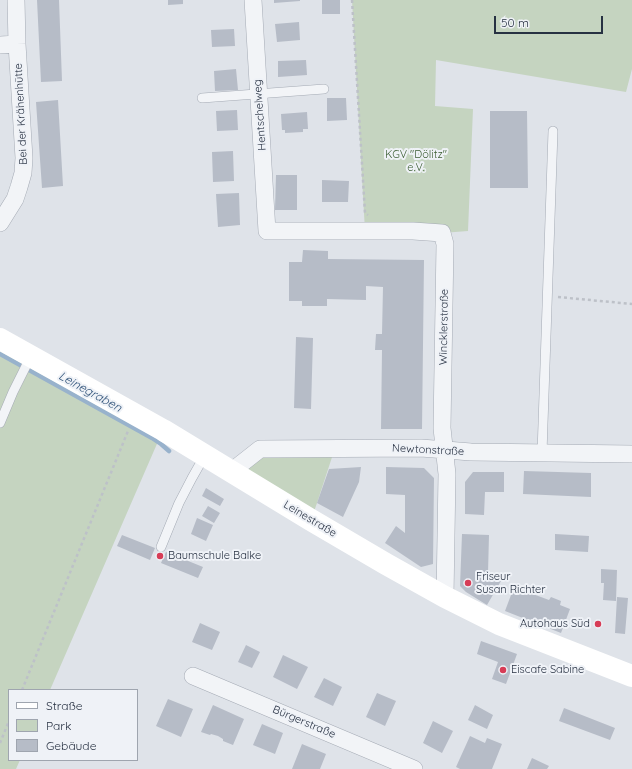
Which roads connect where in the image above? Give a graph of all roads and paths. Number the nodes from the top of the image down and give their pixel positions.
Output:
1 (16, 0) edge
2 (253, 0) edge
3 (352, 0) edge
4 (17, 44) junction
5 (0, 45) edge
6 (324, 89) dead end
7 (259, 94) junction
8 (202, 98) dead end
9 (553, 131) dead end
10 (365, 213) dead end
11 (0, 223) edge
12 (267, 231) joint
13 (547, 296) junction
14 (632, 304) edge
15 (0, 339) edge
16 (27, 363) junction
17 (0, 423) edge
18 (128, 432) dead end
19 (445, 450) junction
20 (542, 453) junction
21 (632, 454) edge
22 (205, 455) junction
23 (232, 471) junction
24 (161, 547) dead end
25 (445, 597) junction
26 (193, 676) dead end
27 (632, 676) edge
28 (22, 689) edge
29 (8, 723) edge
30 (0, 743) edge
31 (414, 769) edge

1 - 4 street, Bei der Krähenhütte
2 - 7 street, Hentschelweg
3 - 10 path
4 - 5 street
4 - 11 street, Bei der Krähenhütte
6 - 7 lane
7 - 8 lane
7 - 12 street, Hentschelweg
9 - 13 lane
12 - 19 street, Wincklerstraße
13 - 14 path
13 - 20 lane
15 - 16 main road, Leinestraße
16 - 17 lane
16 - 22 main road, Leinestraße
18 - 28 path
19 - 20 street, Newtonstraße
19 - 23 street, Newtonstraße
19 - 25 street, Wincklerstraße
20 - 21 street, Newtonstraße
22 - 23 main road, Leinestraße
22 - 24 lane
23 - 25 main road, Leinestraße
25 - 27 main road, Leinestraße
26 - 31 street, Bürgerstraße
29 - 30 path

